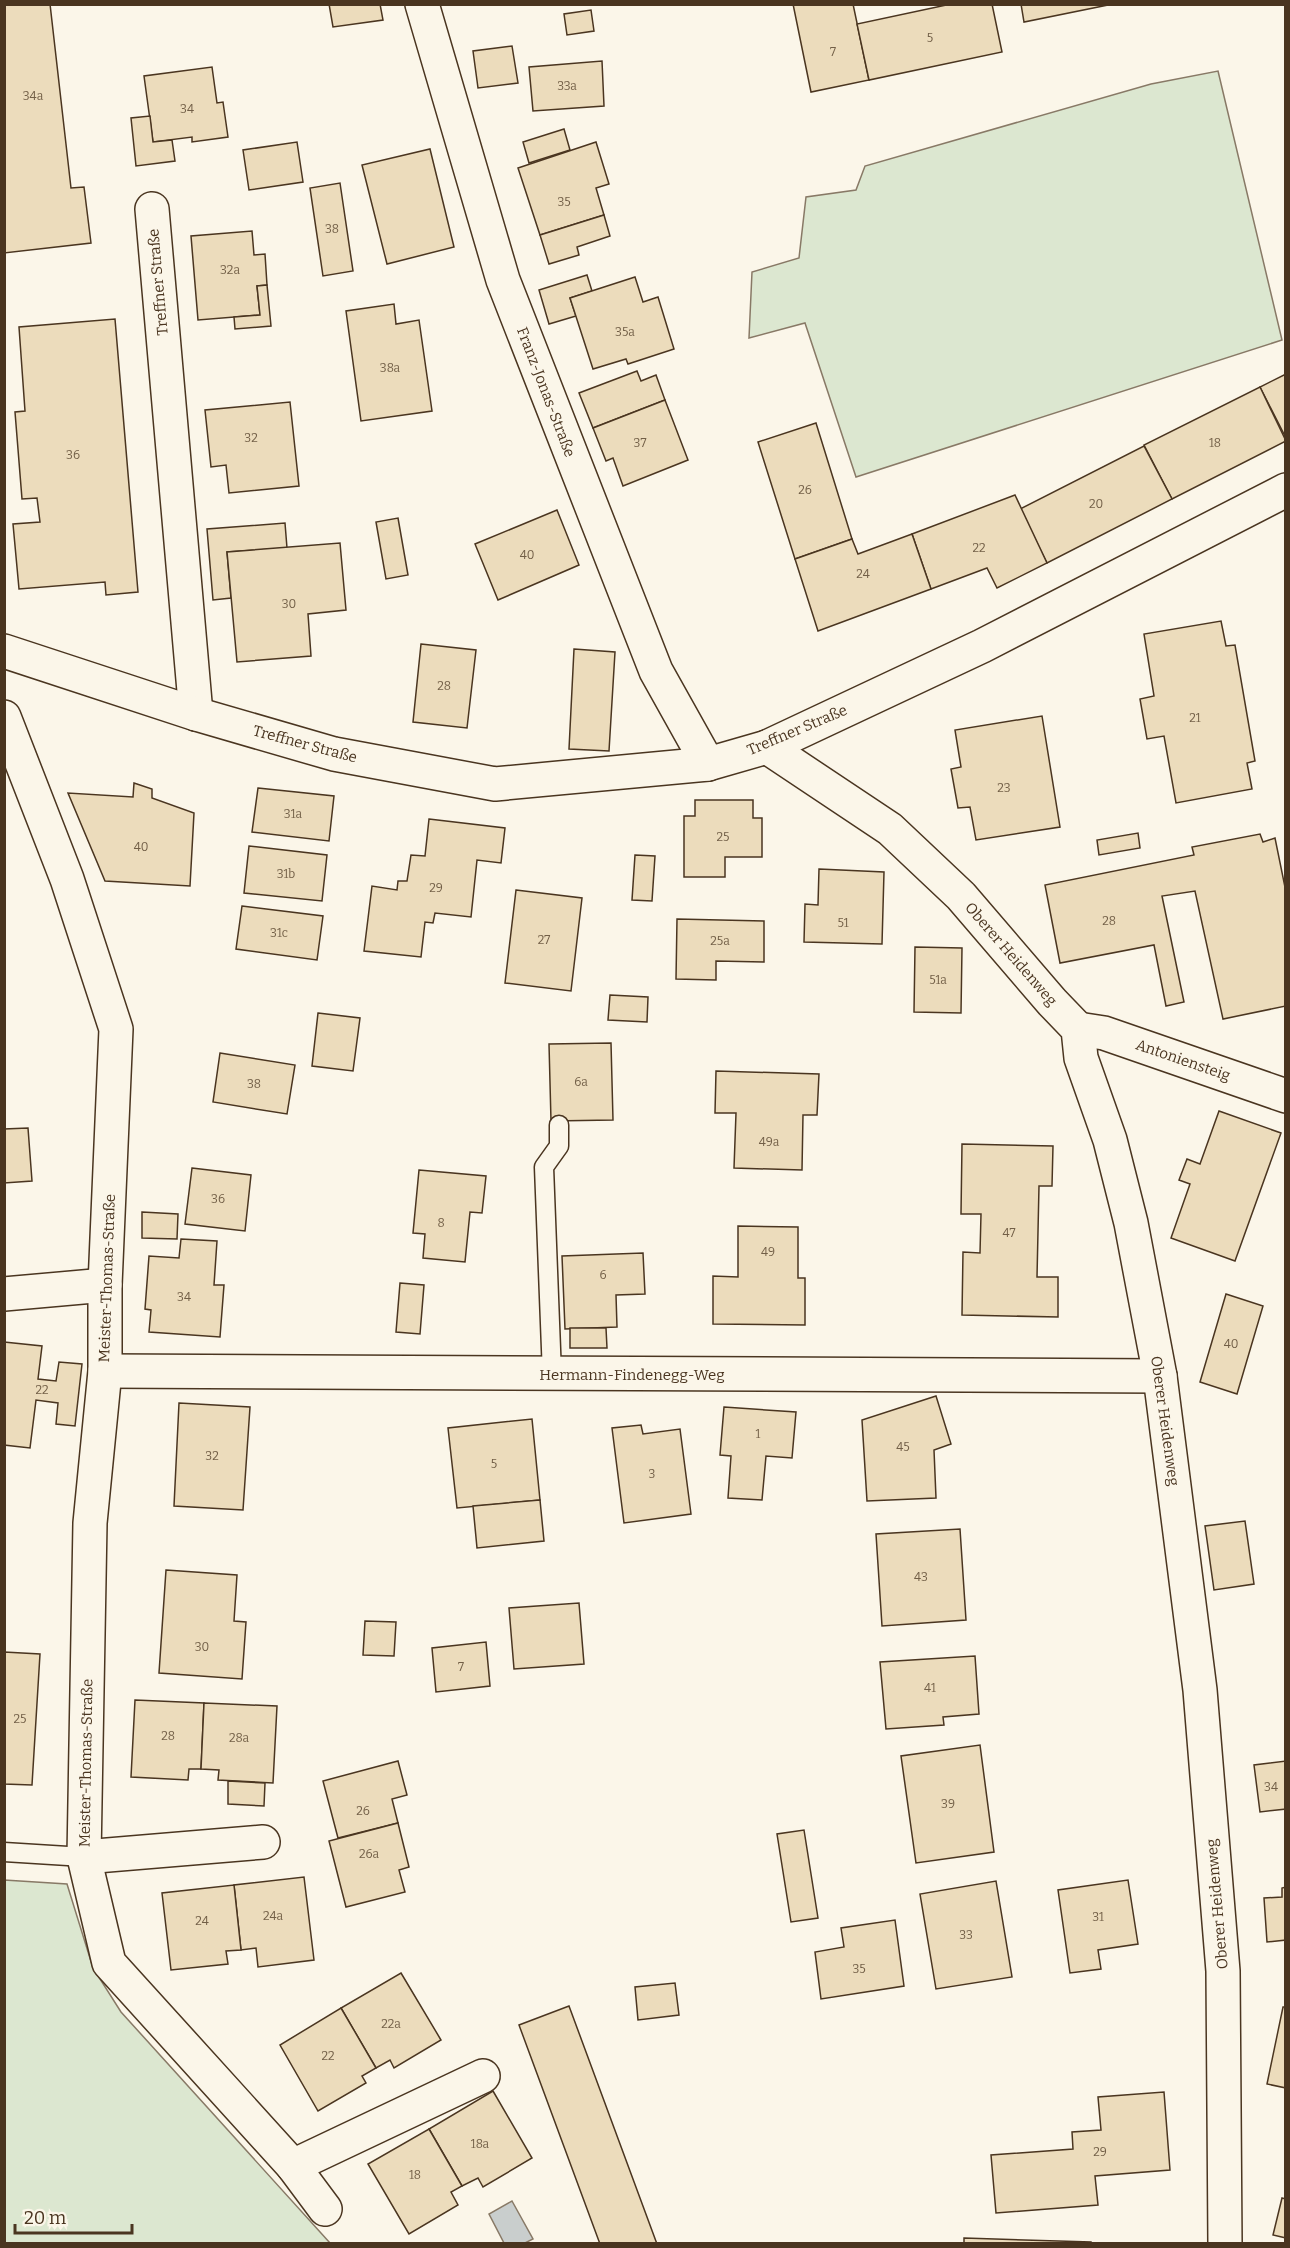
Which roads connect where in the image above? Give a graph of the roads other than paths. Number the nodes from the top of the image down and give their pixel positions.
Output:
1 (422, 4) edge
2 (152, 209) dead end
3 (1286, 490) edge
4 (4, 651) edge
5 (196, 714) junction
6 (4, 717) edge
7 (767, 747) junction
8 (708, 764) junction
9 (1078, 1029) junction
10 (1286, 1096) edge
11 (559, 1125) dead end
12 (105, 1285) junction
13 (4, 1294) edge
14 (105, 1371) junction
15 (552, 1375) junction
16 (1160, 1376) junction
17 (263, 1842) dead end
18 (4, 1852) edge
19 (84, 1857) junction
20 (483, 2076) dead end
21 (293, 2166) junction
22 (325, 2209) dead end
23 (1224, 2244) edge

1 - 8 street, Franz-Jonas-Straße
2 - 5 street, Treffner Straße
3 - 7 street, Treffner Straße
4 - 5 street, Treffner Straße
5 - 8 street, Treffner Straße
6 - 12 street, Meister-Thomas-Straße
7 - 8 street, Treffner Straße
7 - 9 street, Oberer Heidenweg
9 - 10 street, Antoniensteig
9 - 16 street, Oberer Heidenweg
11 - 15 lane
12 - 13 street
12 - 14 street, Meister-Thomas-Straße
14 - 15 street, Hermann-Findenegg-Weg
14 - 19 street, Meister-Thomas-Straße
15 - 16 street, Hermann-Findenegg-Weg
16 - 23 street, Oberer Heidenweg
17 - 19 street, Meister-Thomas-Straße
18 - 19 lane
19 - 21 street, Meister-Thomas-Straße
20 - 21 street
21 - 22 street, Meister-Thomas-Straße

